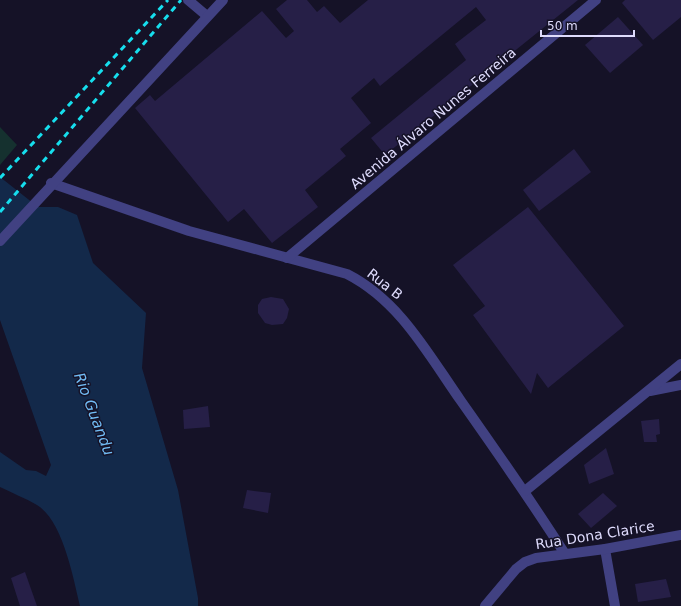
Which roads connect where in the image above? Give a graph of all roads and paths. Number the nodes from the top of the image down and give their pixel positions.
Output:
1 (188, 0) edge
2 (223, 0) edge
3 (596, 0) edge
4 (207, 16) junction
5 (51, 183) junction
6 (0, 240) edge
7 (288, 258) junction
8 (681, 364) edge
9 (681, 385) edge
10 (650, 390) junction
11 (525, 491) junction
12 (681, 536) edge
13 (605, 550) junction
14 (565, 554) junction
15 (485, 606) edge
16 (614, 606) edge

1 - 4 street
2 - 4 street
3 - 7 street, Avenida Álvaro Nunes Ferreira
4 - 5 street
5 - 6 street
5 - 7 street, Rua B
7 - 11 street, Rua B
8 - 10 street
9 - 10 street
10 - 11 street
11 - 14 street, Rua B
12 - 13 street, Rua Dona Clarice
13 - 14 street, Rua Dona Clarice
13 - 16 street
14 - 15 street, Rua Dona Clarice

